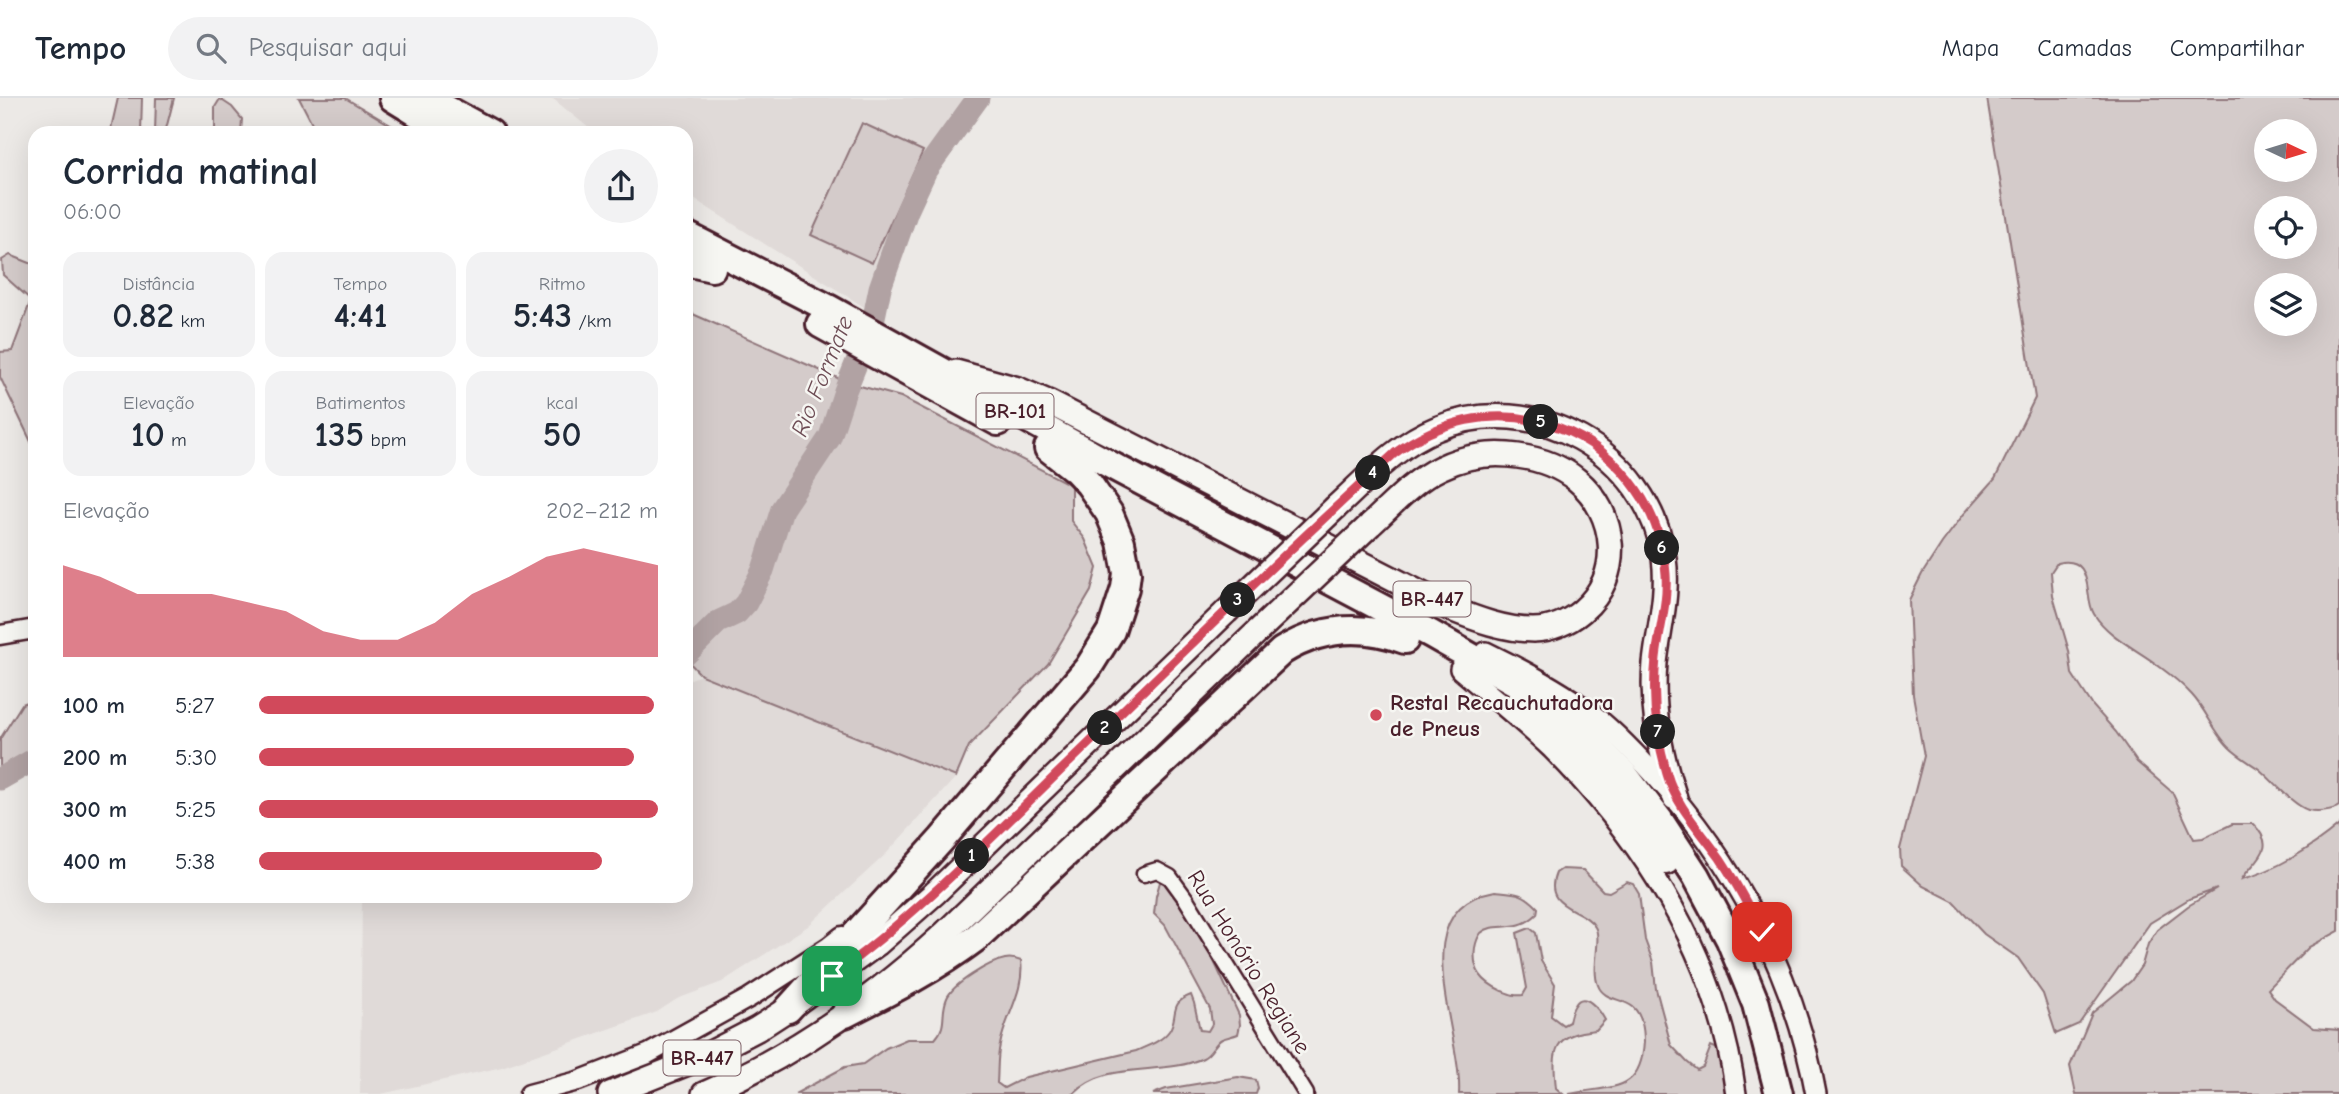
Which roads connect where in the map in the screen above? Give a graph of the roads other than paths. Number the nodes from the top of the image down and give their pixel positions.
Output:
1 (393, 98) edge
2 (433, 100) edge
3 (429, 126) edge
4 (439, 126) edge
5 (478, 126) edge
6 (693, 239) edge
7 (699, 265) edge
8 (824, 316) junction
9 (907, 363) junction
10 (938, 369) junction
11 (1048, 448) junction
12 (28, 630) edge
13 (1431, 634) junction
14 (0, 635) edge
15 (1405, 640) junction
16 (1460, 669) junction
17 (1675, 798) junction
18 (1144, 874) dead end
19 (894, 893) junction
20 (788, 1009) junction
21 (845, 1014) junction
22 (528, 1094) edge
23 (610, 1094) edge
24 (704, 1094) edge
25 (1306, 1094) edge
26 (1736, 1094) edge
27 (1761, 1094) edge
28 (1779, 1094) edge
29 (1816, 1094) edge

1 - 3 highway
1 - 4 highway
2 - 5 highway
6 - 8 highway, BR-101
7 - 8 highway, BR-101
8 - 9 highway, BR-101
9 - 10 highway, BR-101
9 - 11 highway, BR-101
10 - 13 highway, BR-101
10 - 21 main road, BR-447, bridge
11 - 15 highway, BR-101
11 - 19 highway
12 - 14 street
13 - 17 main road
13 - 28 highway, BR-101
15 - 16 highway, BR-101
15 - 21 highway
16 - 26 main road
16 - 27 highway, BR-101
17 - 20 main road, BR-447, bridge
17 - 29 main road
18 - 25 street, Rua Honório Regiane
19 - 20 highway
19 - 22 street
20 - 23 main road, BR-447
21 - 24 main road, BR-447

